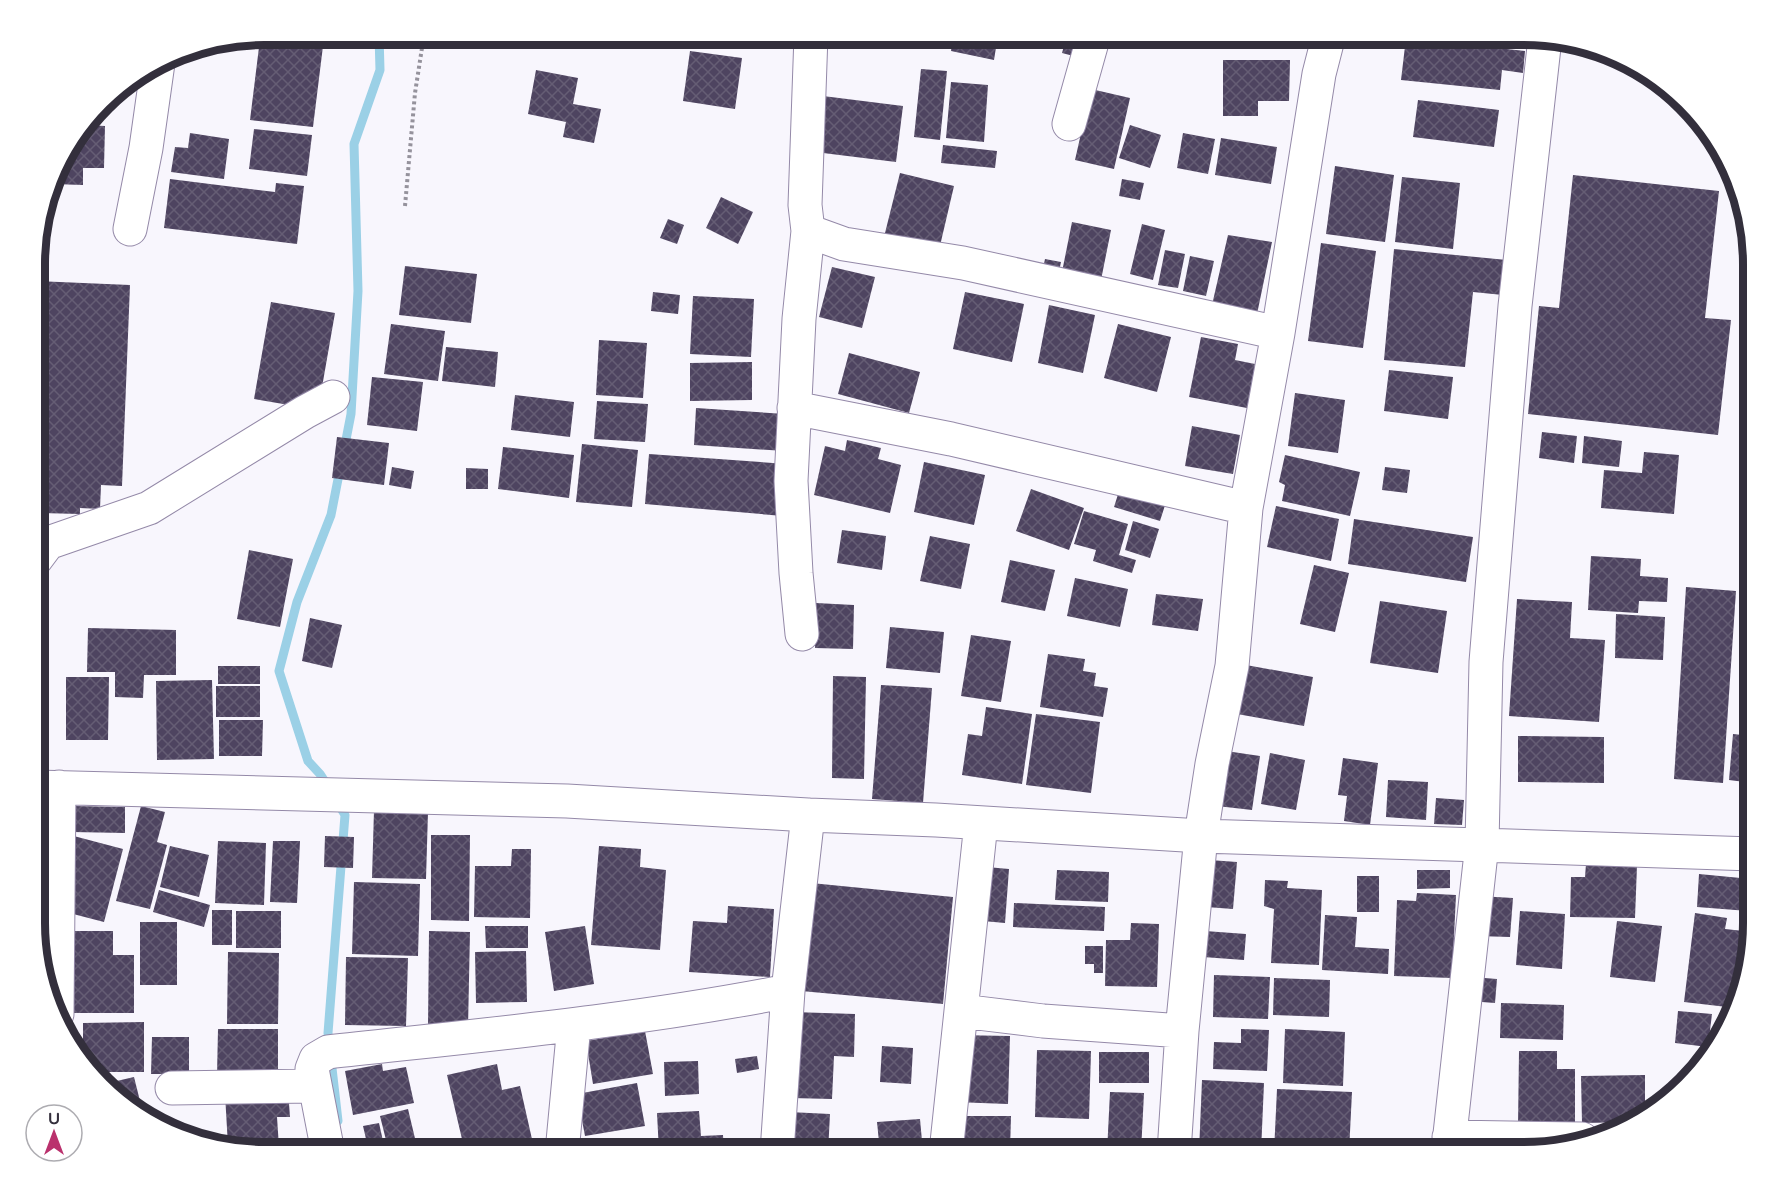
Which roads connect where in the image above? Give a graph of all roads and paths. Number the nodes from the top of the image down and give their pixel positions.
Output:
1 (422, 45) edge
2 (811, 45) edge
3 (1091, 45) edge
4 (1327, 45) edge
5 (1544, 46) edge
6 (157, 73) edge
7 (1069, 124) dead end
8 (405, 206) dead end
9 (130, 229) dead end
10 (808, 231) junction
11 (1278, 333) junction
12 (333, 397) dead end
13 (794, 408) junction
14 (1246, 508) junction
15 (45, 547) edge
16 (802, 634) dead end
17 (48, 787) edge
18 (808, 815) junction
19 (981, 823) junction
20 (1201, 836) junction
21 (1482, 844) junction
22 (1743, 854) edge
23 (56, 990) edge
24 (788, 991) junction
25 (961, 1011) junction
26 (574, 1024) junction
27 (1182, 1031) junction
28 (315, 1086) junction
29 (172, 1088) dead end
30 (1548, 1140) edge
31 (326, 1142) edge
32 (563, 1142) edge
33 (778, 1142) edge
34 (947, 1142) edge
35 (1175, 1142) edge
36 (1448, 1142) edge
37 (1515, 1142) edge

1 - 8 path
2 - 10 street
3 - 7 street
4 - 11 street
5 - 21 street
6 - 9 street
10 - 11 street
10 - 13 street
11 - 14 street
12 - 15 street
13 - 14 street
13 - 16 street
14 - 20 street
17 - 18 street
17 - 23 street
18 - 19 street
18 - 24 street
19 - 20 street
19 - 25 street
20 - 21 street
20 - 27 street
21 - 22 street
21 - 36 street
24 - 26 street
24 - 33 street
25 - 27 street
25 - 34 street
26 - 28 street
26 - 32 street
27 - 35 street
28 - 29 street
28 - 31 street
30 - 37 street

